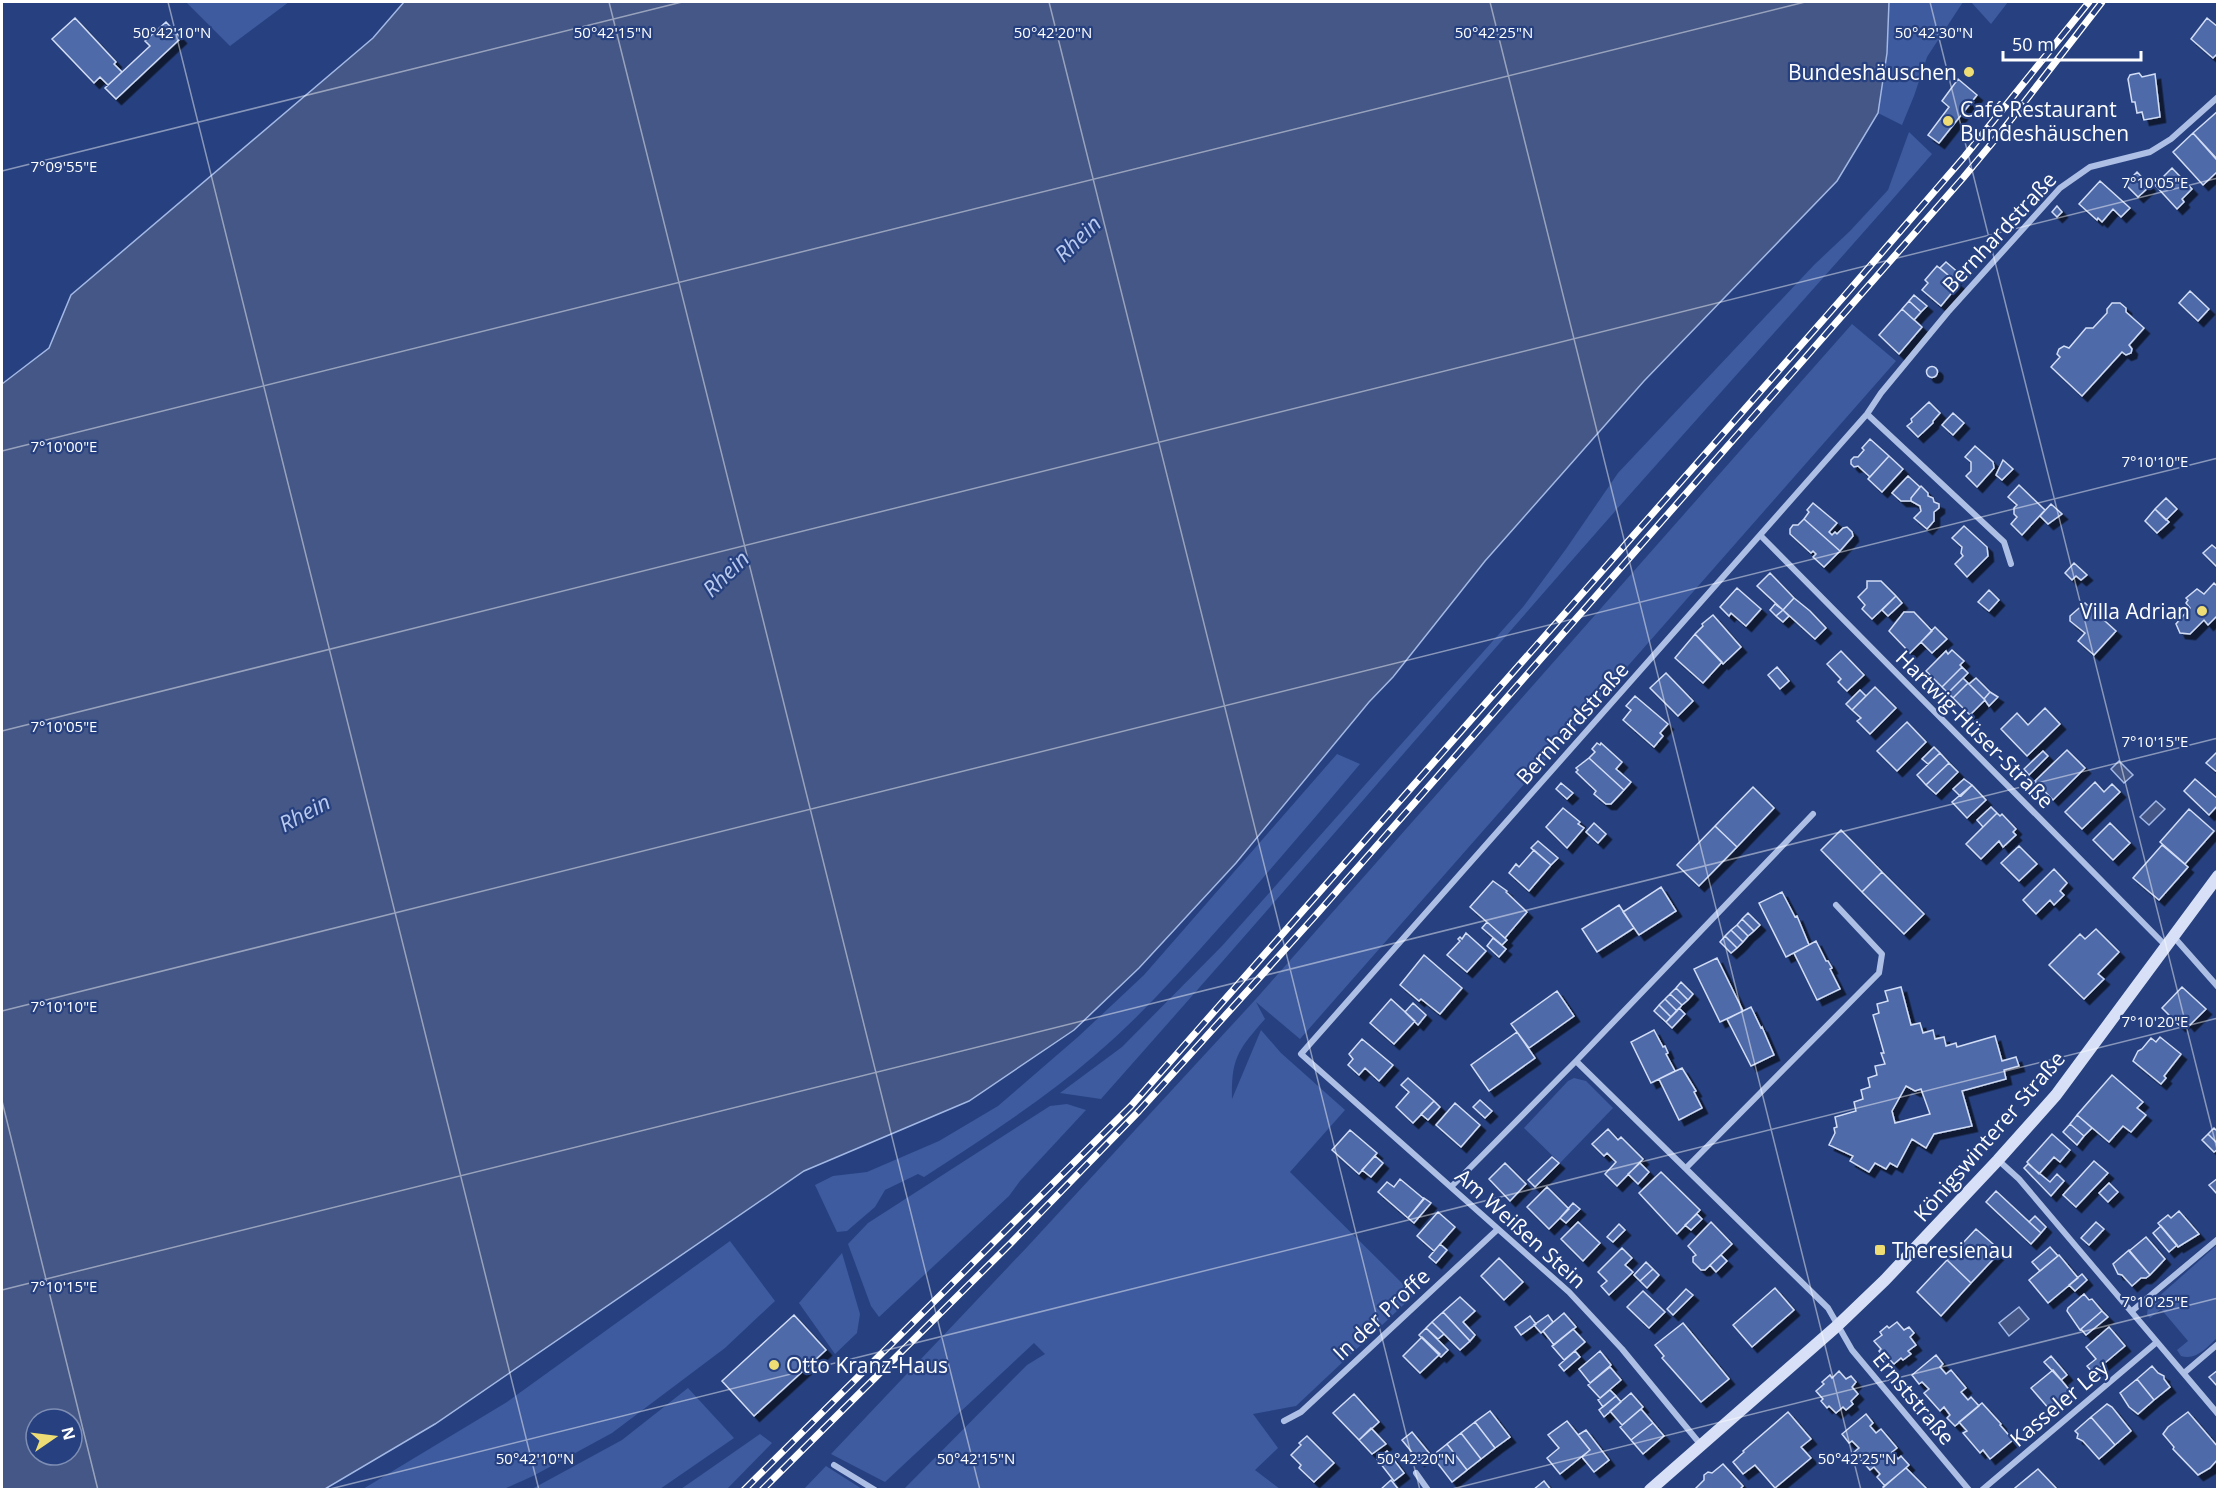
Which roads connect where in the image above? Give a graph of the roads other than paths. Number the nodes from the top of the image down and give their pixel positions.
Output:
1 (2217, 97) edge
2 (1867, 414) junction
3 (1761, 536) junction
4 (2011, 564) dead end
5 (1813, 814) dead end
6 (2217, 876) edge
7 (1836, 905) dead end
8 (2170, 941) junction
9 (2217, 987) edge
10 (1301, 1054) joint
11 (1576, 1061) junction
12 (1998, 1160) junction
13 (1686, 1168) junction
14 (1451, 1187) junction
15 (1498, 1229) junction
16 (2217, 1239) edge
17 (2132, 1311) junction
18 (1837, 1326) junction
19 (2157, 1342) junction
20 (2217, 1344) edge
21 (2184, 1373) junction
22 (2217, 1414) edge
23 (1284, 1421) dead end
24 (1701, 1445) junction
25 (834, 1465) dead end
26 (1416, 1473) dead end
27 (874, 1490) edge
28 (1428, 1490) edge
29 (1650, 1490) edge
30 (1969, 1490) edge
31 (1982, 1490) edge

1 - 2 street, Bernhardstraße
2 - 3 street, Bernhardstraße
2 - 4 street
3 - 8 street, Hartwig-Hüser-Straße
3 - 10 street, Bernhardstraße
5 - 11 street
6 - 8 main road, Königswinterer Straße
7 - 13 street
8 - 9 street, Hartwig-Hüser-Straße
8 - 12 main road, Königswinterer Straße
10 - 14 street, Am Weißen Stein
11 - 13 street
11 - 14 street
12 - 17 street
12 - 18 main road, Königswinterer Straße
13 - 18 street
14 - 15 street, Am Weißen Stein
15 - 23 street, In der Proffe
15 - 24 street, Am Weißen Stein
16 - 17 street
17 - 19 street
18 - 24 main road, Königswinterer Straße
18 - 30 street, Ernststraße
19 - 21 street
19 - 31 street, Kasseler Ley
20 - 21 street
21 - 22 street
24 - 29 main road, Königswinterer Straße
25 - 27 street
26 - 28 street

